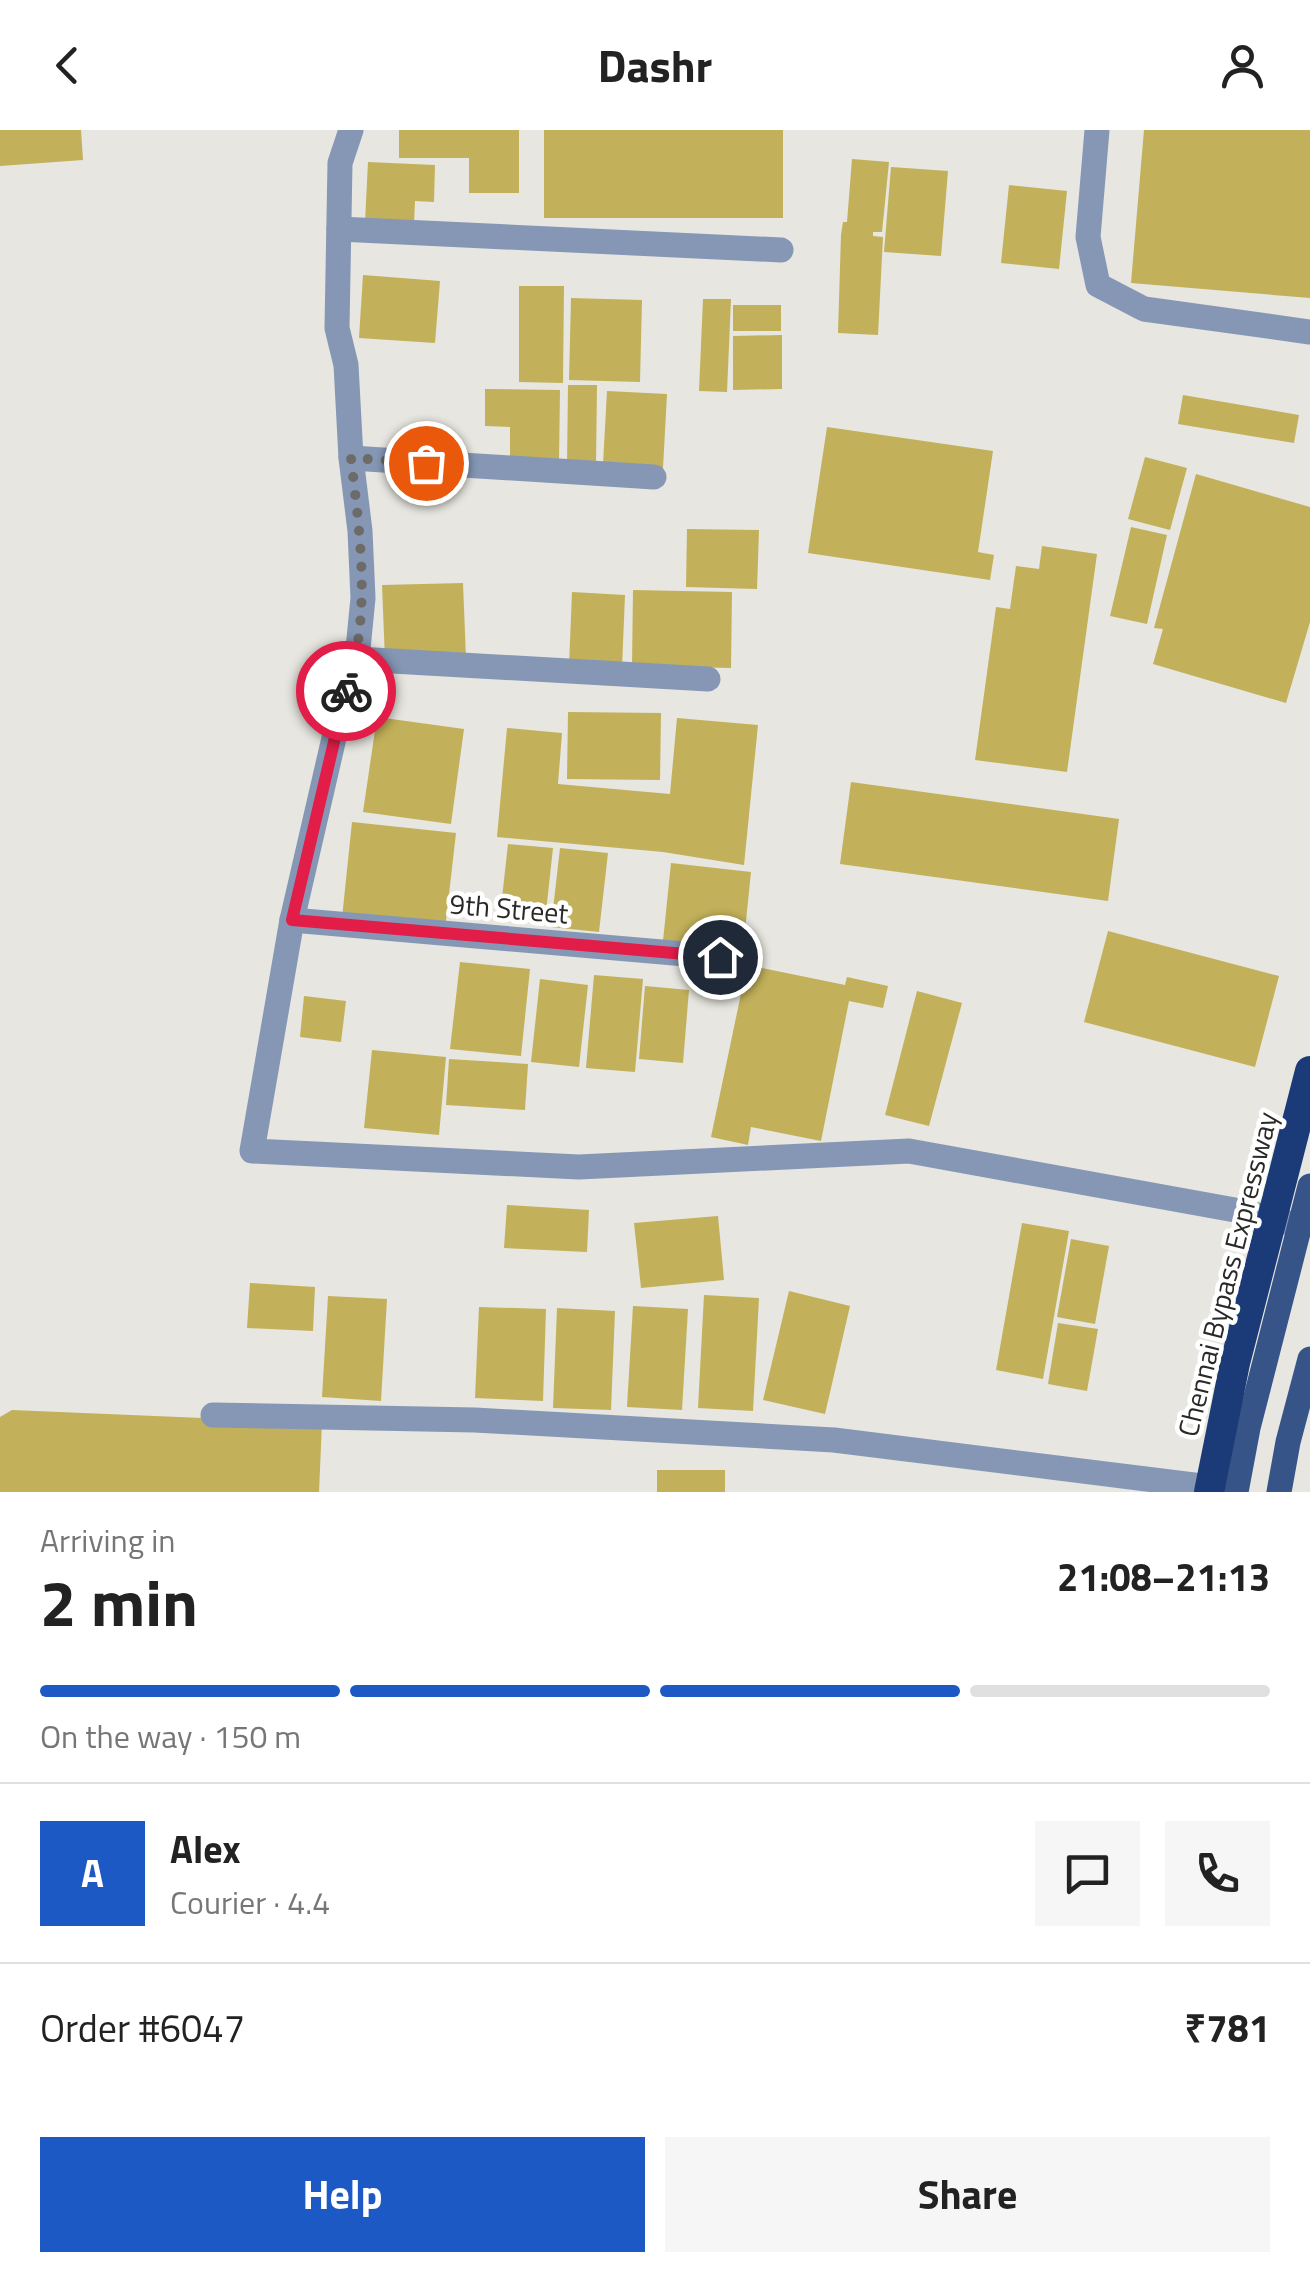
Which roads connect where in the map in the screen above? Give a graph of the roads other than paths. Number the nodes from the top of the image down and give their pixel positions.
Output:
1 (351, 130) edge
2 (1097, 130) edge
3 (339, 230) junction
4 (781, 250) dead end
5 (1310, 332) edge
6 (351, 458) junction
7 (654, 477) dead end
8 (357, 659) junction
9 (708, 679) dead end
10 (292, 920) junction
11 (720, 957) dead end
12 (1310, 1071) edge
13 (1310, 1186) edge
14 (1299, 1226) junction
15 (1310, 1358) edge
16 (213, 1415) dead end
17 (1236, 1491) edge
18 (1284, 1491) edge
19 (1209, 1492) edge

1 - 3 street
2 - 5 street
3 - 4 street
3 - 6 street
6 - 7 street
6 - 8 street
8 - 9 street
8 - 10 street
10 - 11 street, 9th Street
10 - 14 street
12 - 19 highway, Chennai Bypass Expressway, bridge
13 - 14 main road
14 - 17 main road
15 - 18 main road
16 - 17 street

